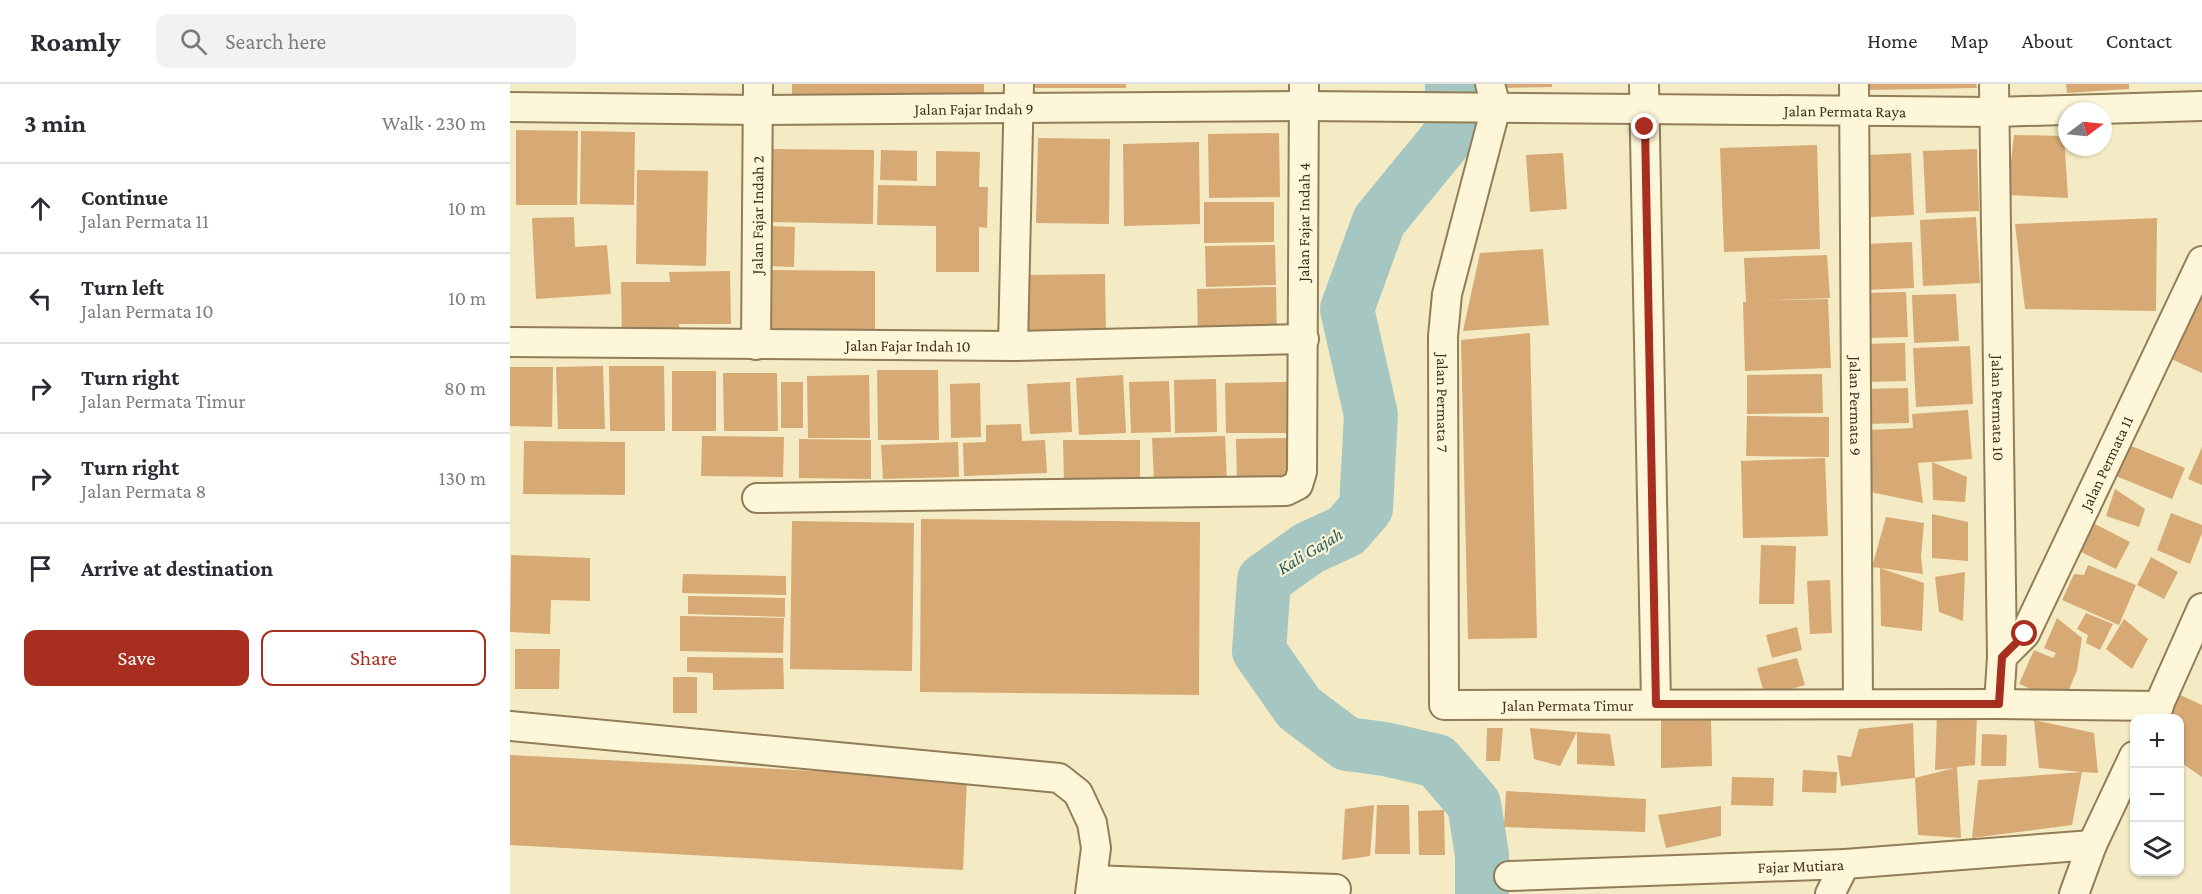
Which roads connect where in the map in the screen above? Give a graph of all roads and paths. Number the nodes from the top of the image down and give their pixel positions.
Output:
1 (1304, 95) edge
2 (1019, 96) edge
3 (758, 97) edge
4 (1644, 97) edge
5 (1854, 97) edge
6 (1994, 98) edge
7 (1491, 99) edge
8 (2186, 99) edge
9 (510, 107) edge
10 (2202, 261) edge
11 (1304, 339) junction
12 (510, 342) edge
13 (756, 345) junction
14 (1012, 346) junction
15 (757, 498) dead end
16 (2202, 608) edge
17 (2002, 657) junction
18 (1858, 703) junction
19 (1656, 704) junction
20 (1999, 704) junction
21 (1444, 705) joint
22 (2156, 712) edge
23 (510, 726) edge
24 (2130, 764) edge
25 (2092, 845) junction
26 (1845, 864) junction
27 (1509, 876) dead end
28 (1091, 887) edge
29 (1336, 889) dead end
30 (1264, 890) edge
31 (2081, 892) edge
32 (1830, 894) edge

1 - 2 street, Jalan Fajar Indah 9
1 - 7 street, Jalan Fajar Indah 9
1 - 11 street, Jalan Fajar Indah 4
2 - 3 street, Jalan Fajar Indah 9
2 - 14 street
3 - 9 street, Jalan Fajar Indah 9
3 - 13 street, Jalan Fajar Indah 2
4 - 5 street, Jalan Permata Raya
4 - 7 street, Jalan Permata Raya
4 - 19 street
5 - 6 street, Jalan Permata Raya
5 - 18 street, Jalan Permata 9
6 - 8 street, Jalan Permata Raya
6 - 17 street, Jalan Permata 10
7 - 21 street, Jalan Permata 7
10 - 17 street, Jalan Permata 11
11 - 14 street, Jalan Fajar Indah 10
11 - 15 street, Jalan Fajar Indah 4
12 - 13 street, Jalan Fajar Indah 10
13 - 14 street, Jalan Fajar Indah 10
16 - 22 street
17 - 20 street, Jalan Permata 10
18 - 19 street, Jalan Permata Timur
18 - 20 street, Jalan Permata Timur
19 - 21 street, Jalan Permata Timur
20 - 22 street, Jalan Permata Timur
23 - 28 street
24 - 25 street
25 - 26 street, Fajar Mutiara
25 - 31 street
26 - 27 street, Fajar Mutiara
26 - 32 street
28 - 30 street
29 - 30 street

